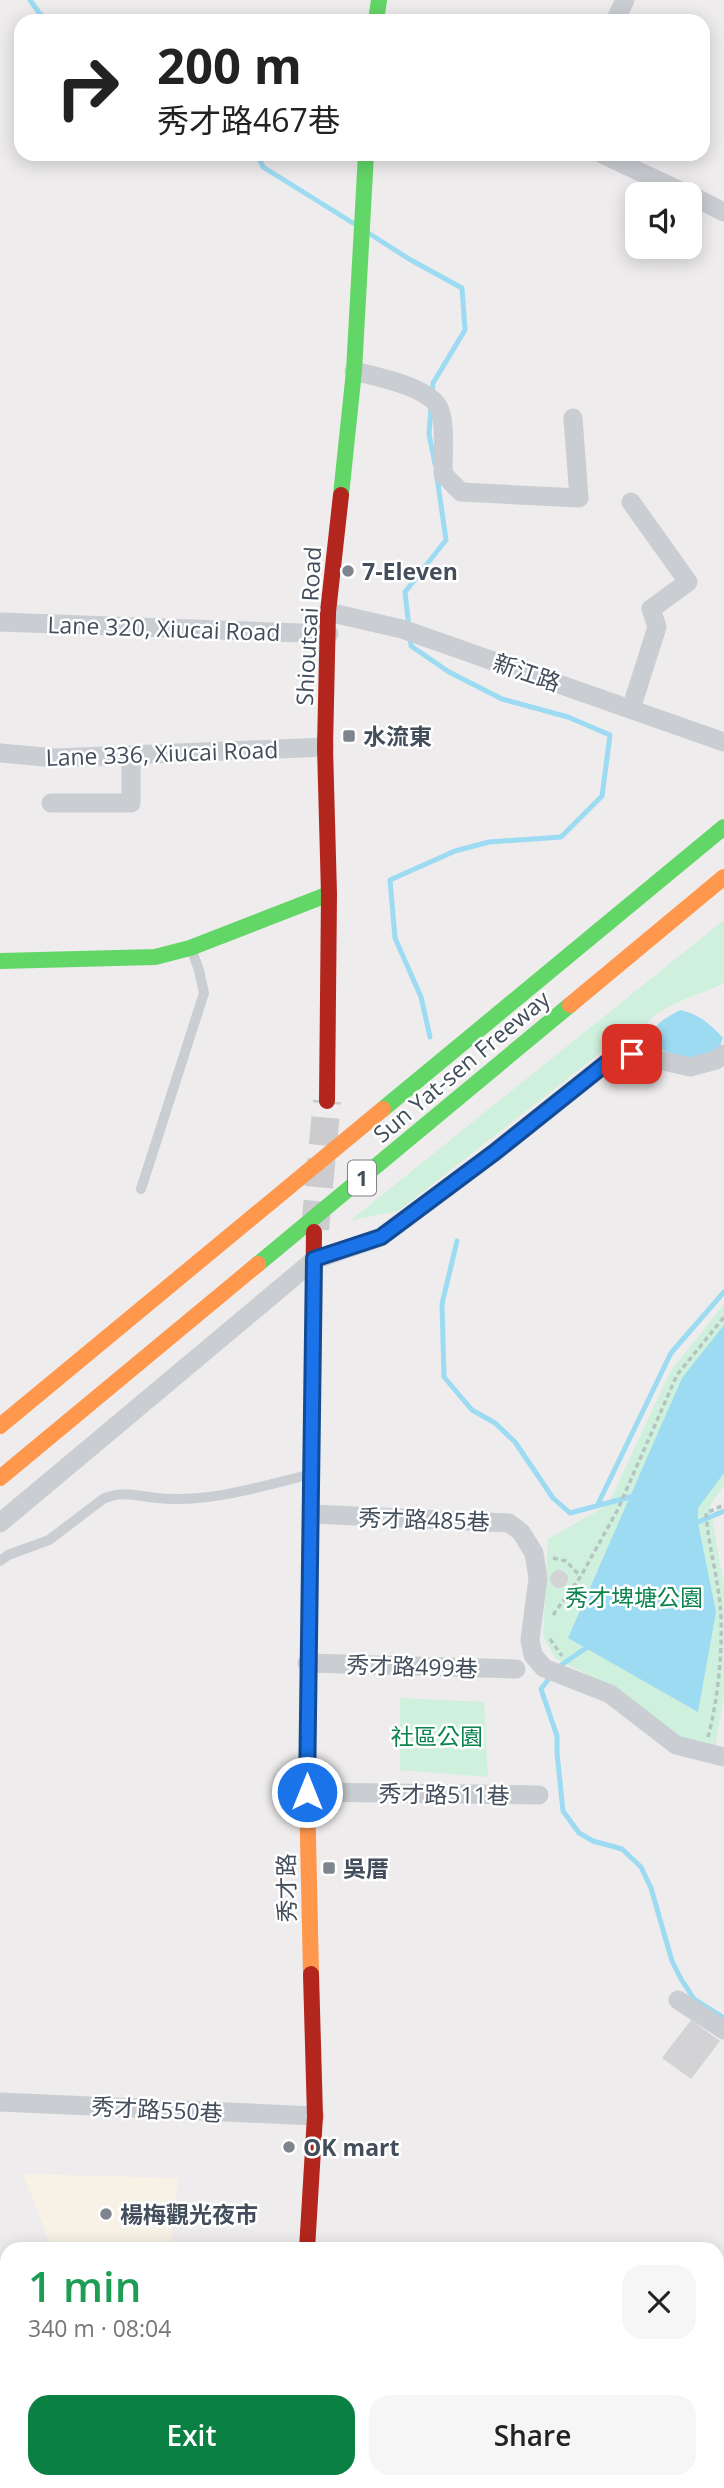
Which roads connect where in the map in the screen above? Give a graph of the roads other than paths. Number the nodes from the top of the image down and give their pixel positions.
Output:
1 (366, 161) edge
2 (617, 161) edge
3 (661, 182) edge
4 (702, 202) edge
5 (724, 212) edge
6 (354, 371) junction
7 (573, 418) dead end
8 (631, 502) dead end
9 (328, 612) junction
10 (0, 622) edge
11 (329, 634) junction
12 (631, 709) junction
13 (724, 742) edge
14 (325, 747) junction
15 (0, 753) edge
16 (131, 756) junction
17 (51, 803) dead end
18 (724, 827) edge
19 (724, 877) edge
20 (329, 894) junction
21 (190, 948) junction
22 (0, 961) edge
23 (724, 1054) edge
24 (327, 1101) tunnel mouth
25 (141, 1189) dead end
26 (314, 1232) tunnel mouth
27 (314, 1259) junction
28 (0, 1426) edge
29 (312, 1474) junction
30 (0, 1478) edge
31 (312, 1514) junction
32 (0, 1523) edge
33 (0, 1561) edge
34 (307, 1663) junction
35 (516, 1669) dead end
36 (724, 1757) edge
37 (307, 1792) junction
38 (539, 1795) dead end
39 (677, 2000) dead end
40 (724, 2031) edge
41 (0, 2102) edge
42 (315, 2116) junction
43 (307, 2242) edge

1 - 6 main road, Shioutsai Road
2 - 3 street
4 - 5 street
6 - 7 street
6 - 9 main road, Shioutsai Road
8 - 12 street
9 - 11 main road, Shioutsai Road
9 - 12 street, 新江路
10 - 11 street, Lane 320, Xiucai Road
11 - 14 main road, Shioutsai Road
12 - 13 street, 新江路
14 - 16 street, Lane 336, Xiucai Road
14 - 20 main road, Shioutsai Road
15 - 16 street, Lane 336, Xiucai Road
16 - 17 street
18 - 28 main road, Sun Yat-sen Freeway / 1
19 - 30 main road, Sun Yat-sen Freeway / 1
20 - 21 main road
20 - 24 main road, Shioutsai Road
21 - 22 main road
21 - 25 lane
23 - 27 street
26 - 27 main road, 秀才路
27 - 29 main road, 秀才路
27 - 32 street
29 - 31 main road, 秀才路
29 - 33 lane
31 - 34 main road, 秀才路
31 - 36 street, 秀才路485巷
34 - 35 street, 秀才路499巷
34 - 37 main road, 秀才路
37 - 38 street, 秀才路511巷
37 - 42 main road, 秀才路
39 - 40 street
41 - 42 street, 秀才路550巷
42 - 43 main road, 秀才路

